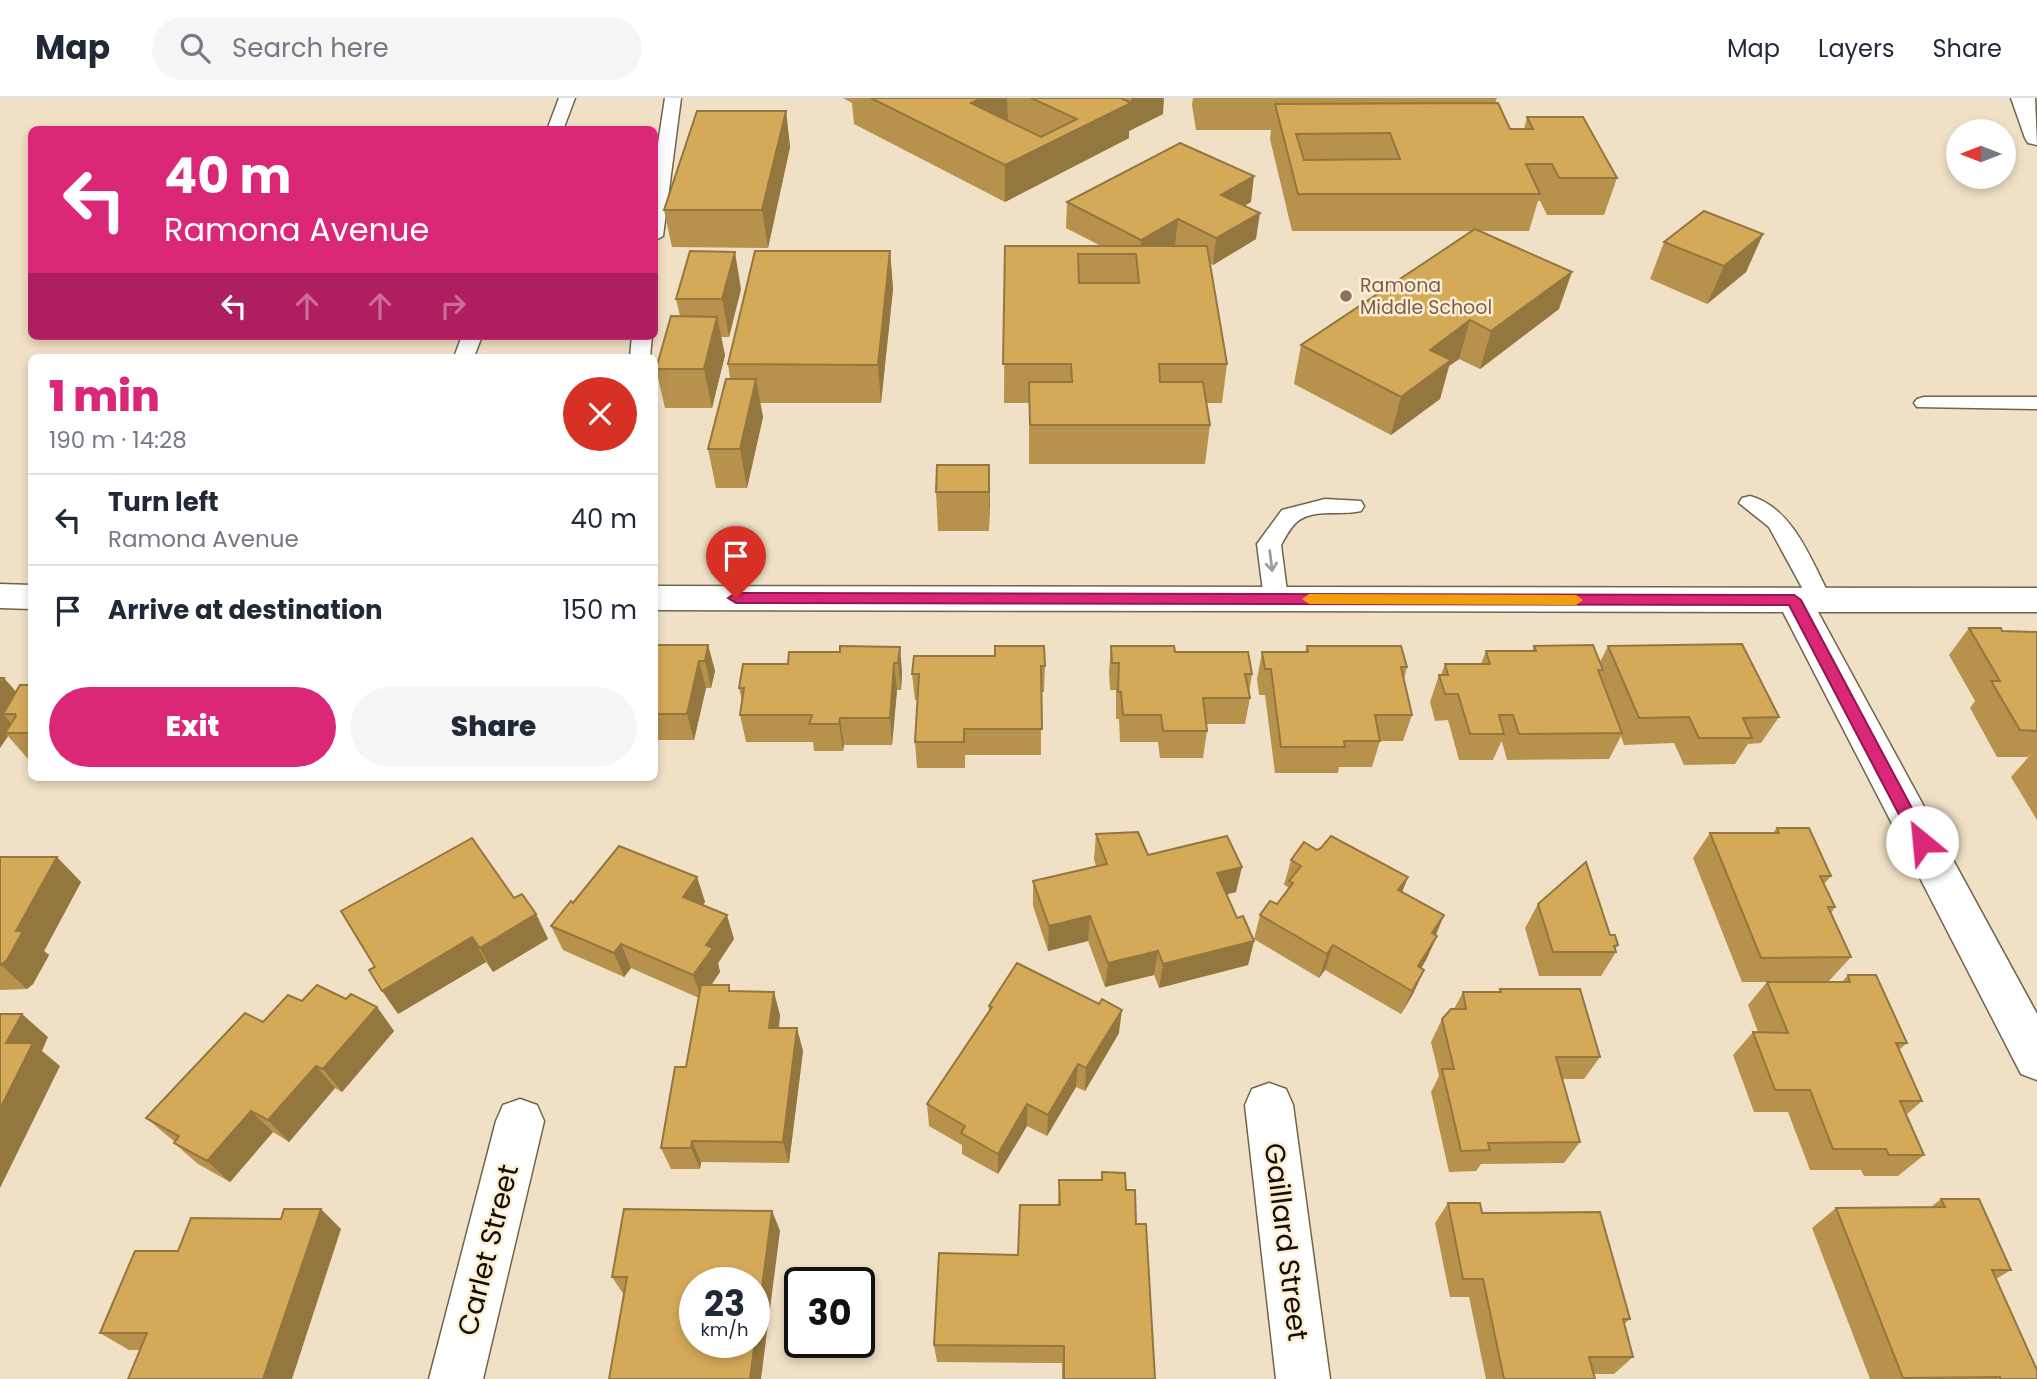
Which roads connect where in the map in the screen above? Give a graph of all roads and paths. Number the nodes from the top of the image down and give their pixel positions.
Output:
1 (567, 98) edge
2 (673, 98) edge
3 (2022, 98) edge
4 (556, 126) edge
5 (2037, 138) edge
6 (662, 142) edge
7 (658, 189) edge
8 (1924, 403) dead end
9 (2037, 403) edge
10 (1750, 503) dead end
11 (1353, 506) dead end
12 (0, 596) edge
13 (28, 597) edge
14 (658, 598) edge
15 (1276, 599) junction
16 (1807, 600) junction
17 (2037, 600) edge
18 (2037, 1059) edge
19 (1269, 1105) dead end
20 (520, 1121) dead end
21 (456, 1379) edge
22 (1303, 1379) edge

1 - 4 lane
2 - 6 lane
3 - 5 street
6 - 7 lane
8 - 9 lane
10 - 16 lane
11 -> 15 lane
12 - 13 street
14 - 15 street
15 - 16 street
16 - 17 street
16 - 18 street
19 - 22 street, Gaillard Street
20 - 21 street, Carlet Street

